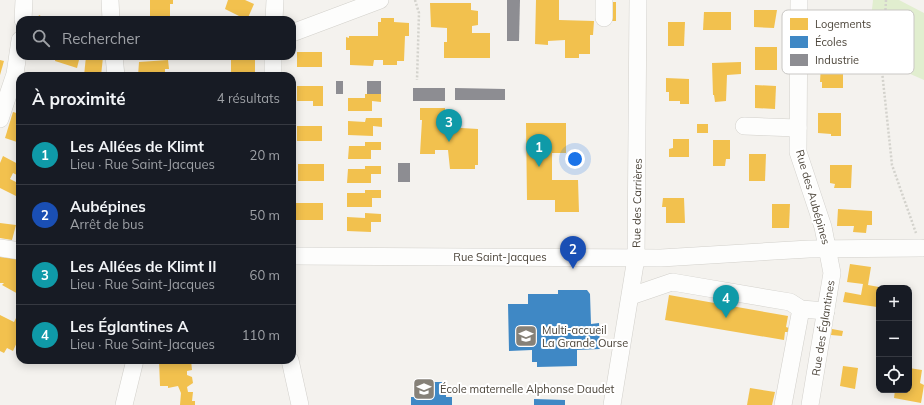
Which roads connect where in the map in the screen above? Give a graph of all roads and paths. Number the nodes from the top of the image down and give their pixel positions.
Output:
1 (24, 0) edge
2 (110, 0) edge
3 (275, 0) edge
4 (380, 0) edge
5 (415, 0) edge
6 (604, 0) edge
7 (638, 0) edge
8 (799, 0) edge
9 (886, 0) edge
10 (799, 10) edge
11 (885, 10) edge
12 (23, 16) edge
13 (111, 16) edge
14 (274, 16) edge
15 (604, 18) dead end
16 (296, 32) edge
17 (17, 60) edge
18 (114, 60) edge
19 (274, 60) edge
20 (116, 72) edge
21 (273, 72) edge
22 (798, 74) edge
23 (882, 74) edge
24 (417, 80) dead end
25 (2, 108) edge
26 (744, 126) dead end
27 (798, 128) junction
28 (0, 248) edge
29 (921, 248) joint
30 (16, 250) edge
31 (828, 250) junction
32 (296, 256) edge
33 (636, 258) junction
34 (631, 296) junction
35 (801, 309) junction
36 (826, 311) junction
37 (134, 364) edge
38 (291, 364) edge
39 (124, 405) edge
40 (300, 405) edge
41 (612, 405) edge
42 (784, 405) edge
43 (810, 405) edge

1 - 12 street
2 - 13 street
3 - 14 street
4 - 16 street
5 - 24 path
6 - 15 street
7 - 33 street, Rue des Carrières
8 - 10 street, Rue des Aubépines
9 - 11 path
17 - 25 street
18 - 20 street
19 - 21 street
22 - 27 street, Rue des Aubépines
23 - 29 path
26 - 27 street
27 - 31 street, Rue des Aubépines
28 - 30 street
29 - 31 street, Rue Saint-Jacques
31 - 33 street, Rue Saint-Jacques
31 - 36 street, Rue des Églantines
32 - 33 street, Rue Saint-Jacques
33 - 34 street, Rue des Carrières
34 - 35 street
34 - 41 street, Rue des Carrières
35 - 36 street
35 - 42 street
36 - 43 street, Rue des Églantines
37 - 39 street
38 - 40 street

